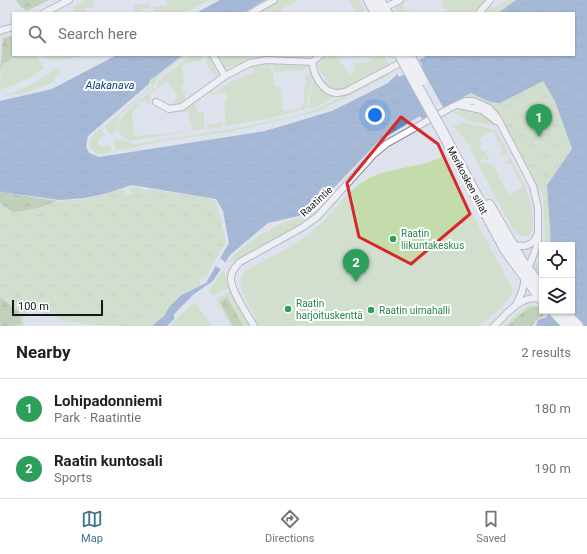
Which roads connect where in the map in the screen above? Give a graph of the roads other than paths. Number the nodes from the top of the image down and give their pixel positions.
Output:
1 (69, 0) edge
2 (274, 0) edge
3 (369, 0) edge
4 (400, 0) edge
5 (490, 0) edge
6 (379, 10) edge
7 (46, 12) edge
8 (253, 12) edge
9 (480, 12) edge
10 (12, 27) edge
11 (0, 31) edge
12 (214, 56) edge
13 (320, 56) edge
14 (401, 56) edge
15 (409, 56) edge
16 (412, 56) edge
17 (312, 62) junction
18 (225, 76) junction
19 (156, 102) dead end
20 (446, 133) junction
21 (538, 231) junction
22 (509, 240) junction
23 (526, 274) junction
24 (539, 285) edge
25 (539, 296) edge
26 (539, 299) edge
27 (515, 307) junction
28 (556, 314) edge
29 (566, 314) edge
30 (254, 326) edge
31 (494, 326) edge
32 (568, 326) edge
33 (578, 326) edge

1 - 7 street
2 - 8 street
3 - 6 main road
4 - 6 street
5 - 9 street
10 - 11 street
12 - 18 street
13 - 17 street
14 - 20 main road, Merikosken sillat, bridge
15 - 20 main road, Merikosken sillat, bridge
16 - 17 street
17 - 18 street
18 - 19 street
20 - 22 main road, Merikosken sillat
20 - 23 main road, Merikosken sillat
21 - 22 street
21 - 23 street, Raatintie
21 - 30 street, Raatintie
22 - 23 main road, Merikosken sillat
23 - 24 main road, Merikosken sillat
23 - 25 main road, Merikosken sillat
23 - 27 street, Raatintie
26 - 27 street, Raatintie
27 - 31 street, Raatintie
28 - 32 main road
29 - 33 main road

